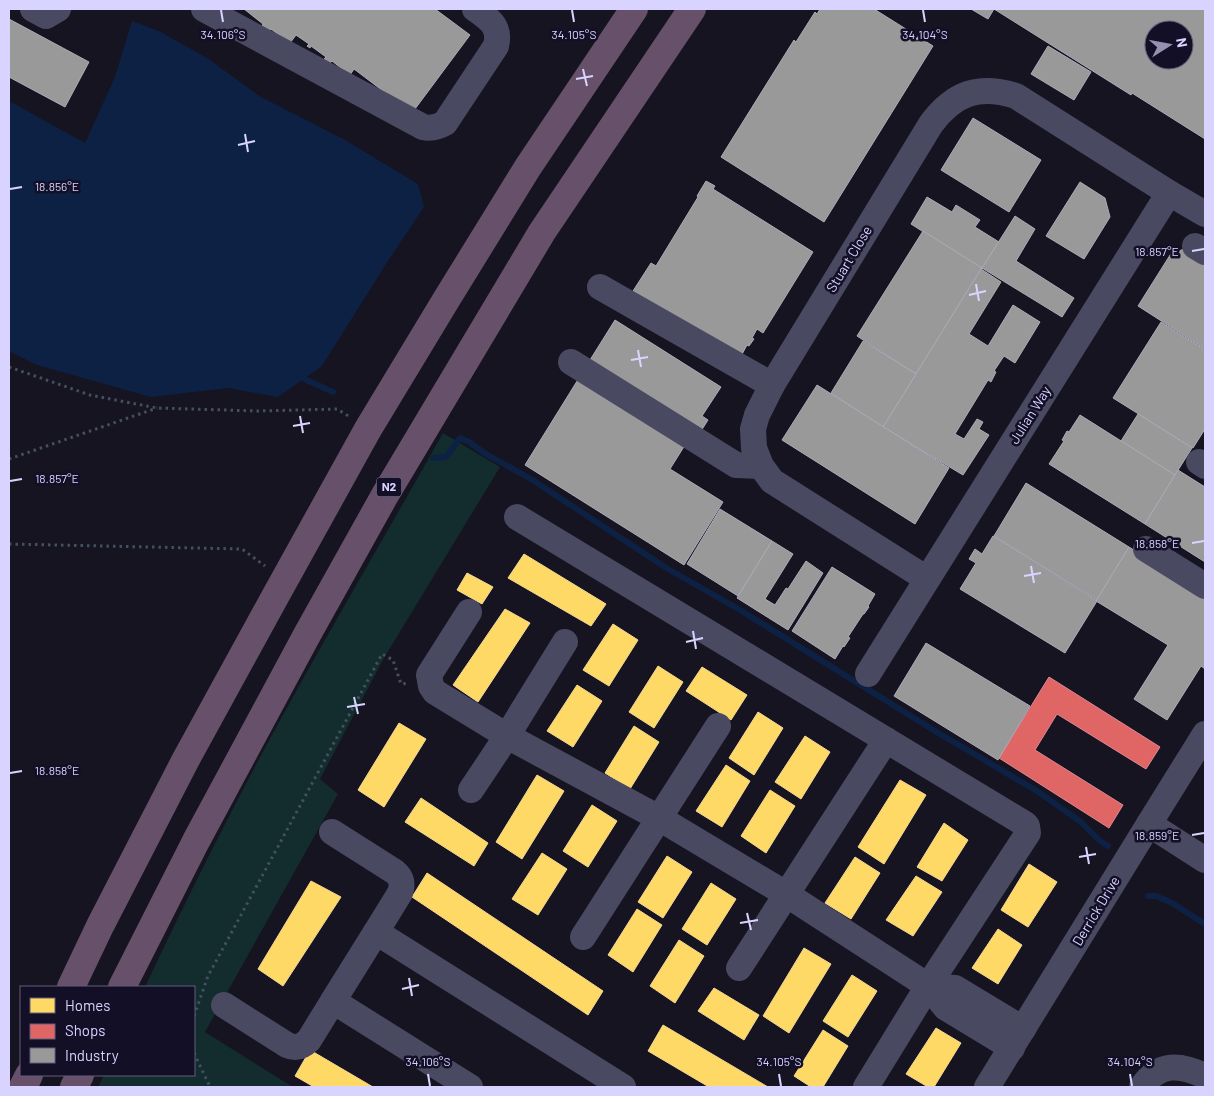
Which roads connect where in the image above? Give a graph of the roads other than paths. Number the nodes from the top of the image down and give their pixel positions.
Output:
1 (33, 9) edge
2 (58, 9) edge
3 (204, 9) edge
4 (475, 9) edge
5 (634, 9) edge
6 (692, 9) edge
7 (1169, 193) junction
8 (1205, 214) edge
9 (600, 287) dead end
10 (571, 362) dead end
11 (772, 385) junction
12 (761, 466) junction
13 (517, 517) dead end
14 (1146, 549) dead end
15 (927, 579) junction
16 (1205, 586) edge
17 (469, 612) dead end
18 (565, 642) dead end
19 (868, 674) dead end
20 (718, 726) dead end
21 (1205, 734) edge
22 (507, 736) junction
23 (886, 740) junction
24 (471, 790) dead end
25 (660, 818) junction
26 (1148, 824) junction
27 (332, 832) dead end
28 (1203, 853) edge
29 (786, 894) junction
30 (376, 932) junction
31 (583, 937) dead end
32 (739, 968) dead end
33 (71, 986) edge
34 (123, 986) edge
35 (928, 986) junction
36 (333, 1001) junction
37 (224, 1006) dead end
38 (1017, 1038) junction
39 (1205, 1076) edge
40 (470, 1087) edge
41 (623, 1087) edge
42 (866, 1087) edge
43 (987, 1087) edge
44 (1142, 1087) edge

1 - 2 street
3 - 4 street
5 - 33 highway
6 - 34 highway, N2
7 - 8 street
7 - 11 street, Stuart Close
7 - 15 street, Julian Way
9 - 11 street
10 - 12 street
11 - 12 street, Stuart Close
12 - 15 street, Stuart Close
13 - 23 street
14 - 16 street
15 - 19 street, Julian Way
17 - 22 street
18 - 22 street
20 - 25 street
21 - 26 street, Derrick Drive
22 - 24 street
22 - 25 street
23 - 29 street
23 - 35 street
25 - 29 street
25 - 31 street
26 - 28 street
26 - 38 street, Derrick Drive
27 - 30 street
29 - 32 street
29 - 35 street
30 - 36 street
30 - 41 street
35 - 38 street
35 - 42 street
36 - 37 street
36 - 40 street
38 - 43 street, Derrick Drive
39 - 44 street

